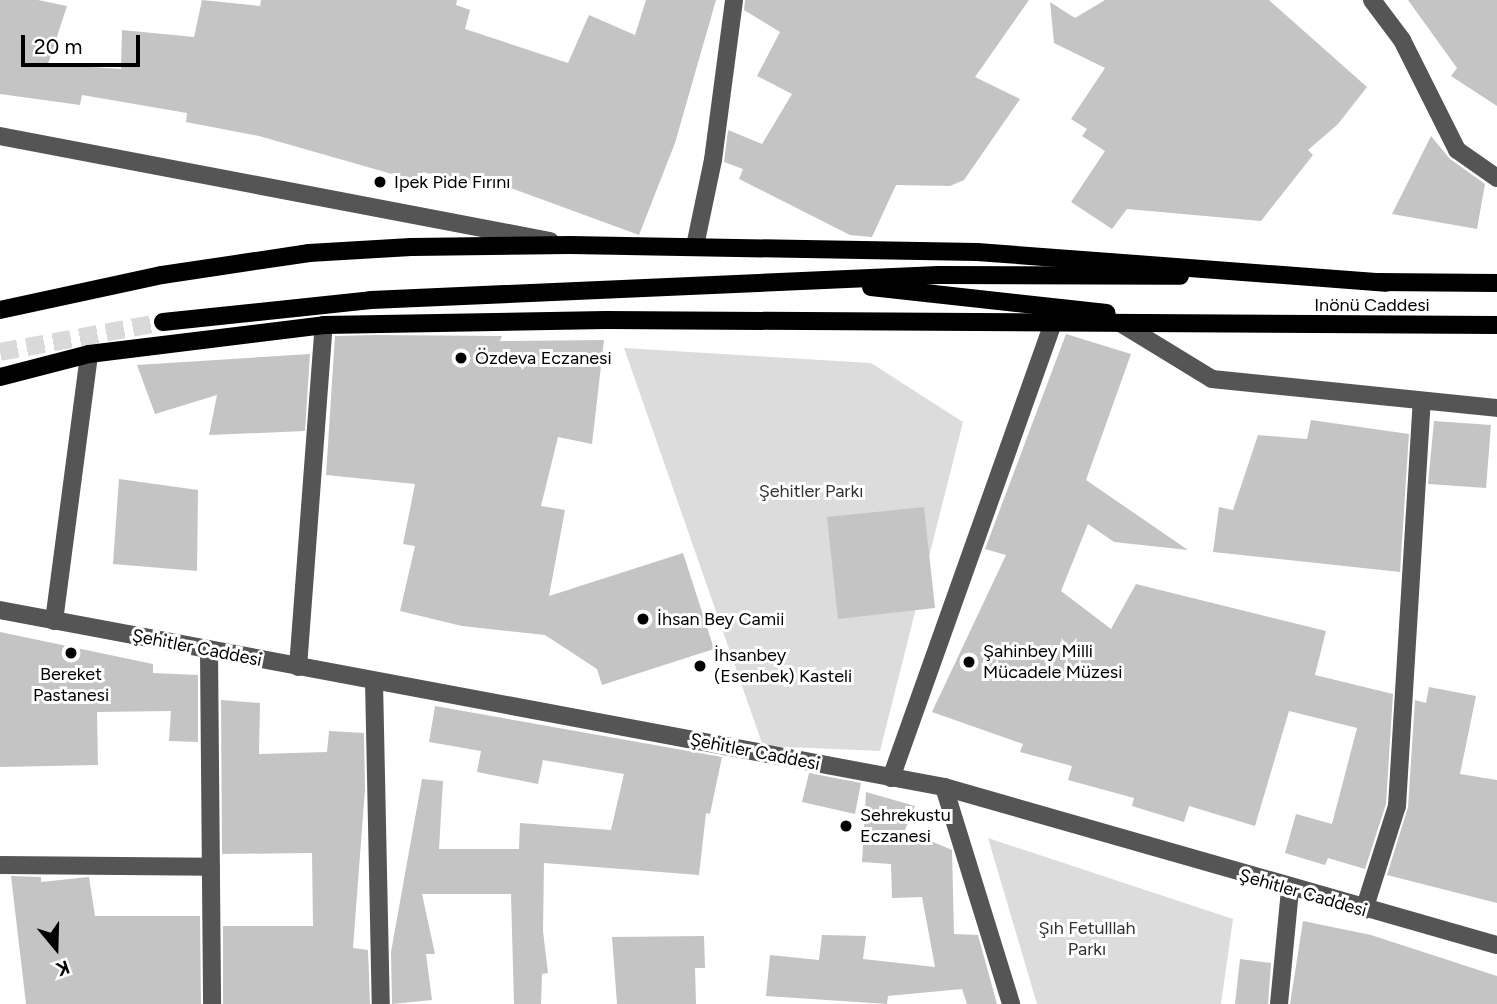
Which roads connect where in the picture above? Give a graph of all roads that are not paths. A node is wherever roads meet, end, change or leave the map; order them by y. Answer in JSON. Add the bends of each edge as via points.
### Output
{"nodes":[{"id":1,"x":734,"y":0,"type":"edge"},
{"id":2,"x":1372,"y":0,"type":"edge"},
{"id":3,"x":0,"y":136,"type":"edge"},
{"id":4,"x":1497,"y":178,"type":"edge"},
{"id":5,"x":570,"y":245,"type":"junction"},
{"id":6,"x":695,"y":246,"type":"junction"},
{"id":7,"x":827,"y":282,"type":"junction"},
{"id":8,"x":1387,"y":283,"type":"junction"},
{"id":9,"x":1497,"y":283,"type":"edge"},
{"id":10,"x":0,"y":310,"type":"edge"},
{"id":11,"x":163,"y":322,"type":"tunnel mouth"},
{"id":12,"x":1054,"y":322,"type":"junction"},
{"id":13,"x":1122,"y":324,"type":"junction"},
{"id":14,"x":324,"y":325,"type":"junction"},
{"id":15,"x":1247,"y":325,"type":"junction"},
{"id":16,"x":1497,"y":325,"type":"edge"},
{"id":17,"x":89,"y":354,"type":"junction"},
{"id":18,"x":0,"y":377,"type":"edge"},
{"id":19,"x":1422,"y":402,"type":"junction"},
{"id":20,"x":1497,"y":408,"type":"edge"},
{"id":21,"x":0,"y":610,"type":"edge"},
{"id":22,"x":54,"y":621,"type":"junction"},
{"id":23,"x":209,"y":650,"type":"junction"},
{"id":24,"x":298,"y":667,"type":"junction"},
{"id":25,"x":374,"y":681,"type":"junction"},
{"id":26,"x":891,"y":778,"type":"junction"},
{"id":27,"x":944,"y":787,"type":"junction"},
{"id":28,"x":0,"y":865,"type":"edge"},
{"id":29,"x":211,"y":867,"type":"junction"},
{"id":30,"x":1290,"y":890,"type":"junction"},
{"id":31,"x":1364,"y":910,"type":"junction"},
{"id":32,"x":1497,"y":946,"type":"edge"},
{"id":33,"x":212,"y":1004,"type":"edge"},
{"id":34,"x":381,"y":1004,"type":"edge"},
{"id":35,"x":1011,"y":1004,"type":"edge"},
{"id":36,"x":1279,"y":1004,"type":"edge"}],
"edges":[{"from":1,"to":6,"type":"street","via":[[713,160]]},
{"from":2,"to":4,"type":"street","via":[[1402,40],[1457,150]]},
{"from":3,"to":5,"type":"street"},
{"from":5,"to":6,"type":"main road"},
{"from":5,"to":10,"type":"main road","via":[[309,253],[162,275]]},
{"from":6,"to":8,"type":"main road","via":[[977,252]]},
{"from":7,"to":8,"type":"main road","via":[[938,275],[1210,276]]},
{"from":7,"to":11,"type":"main road","via":[[371,300]]},
{"from":7,"to":15,"type":"main road"},
{"from":8,"to":9,"type":"main road","name":"Inönü Caddesi"},
{"from":12,"to":13,"type":"main road"},
{"from":12,"to":14,"type":"main road","via":[[606,320]]},
{"from":12,"to":26,"type":"street"},
{"from":13,"to":15,"type":"main road"},
{"from":13,"to":19,"type":"street","via":[[1212,379]]},
{"from":14,"to":17,"type":"main road"},
{"from":14,"to":24,"type":"street"},
{"from":15,"to":16,"type":"main road","name":"Inönü Caddesi"},
{"from":17,"to":18,"type":"main road"},
{"from":17,"to":22,"type":"street"},
{"from":19,"to":20,"type":"street"},
{"from":19,"to":31,"type":"street","via":[[1397,806]]},
{"from":21,"to":22,"type":"street","name":"Şehitler Caddesi"},
{"from":22,"to":23,"type":"street","name":"Şehitler Caddesi"},
{"from":23,"to":24,"type":"street","name":"Şehitler Caddesi"},
{"from":23,"to":29,"type":"street"},
{"from":24,"to":25,"type":"street","name":"Şehitler Caddesi"},
{"from":25,"to":26,"type":"street","name":"Şehitler Caddesi"},
{"from":25,"to":34,"type":"street"},
{"from":26,"to":27,"type":"street","name":"Şehitler Caddesi"},
{"from":27,"to":30,"type":"street","name":"Şehitler Caddesi"},
{"from":27,"to":35,"type":"street"},
{"from":28,"to":29,"type":"street"},
{"from":29,"to":33,"type":"street"},
{"from":30,"to":31,"type":"street","name":"Şehitler Caddesi"},
{"from":30,"to":36,"type":"street"},
{"from":31,"to":32,"type":"street","name":"Şehitler Caddesi"}]}
